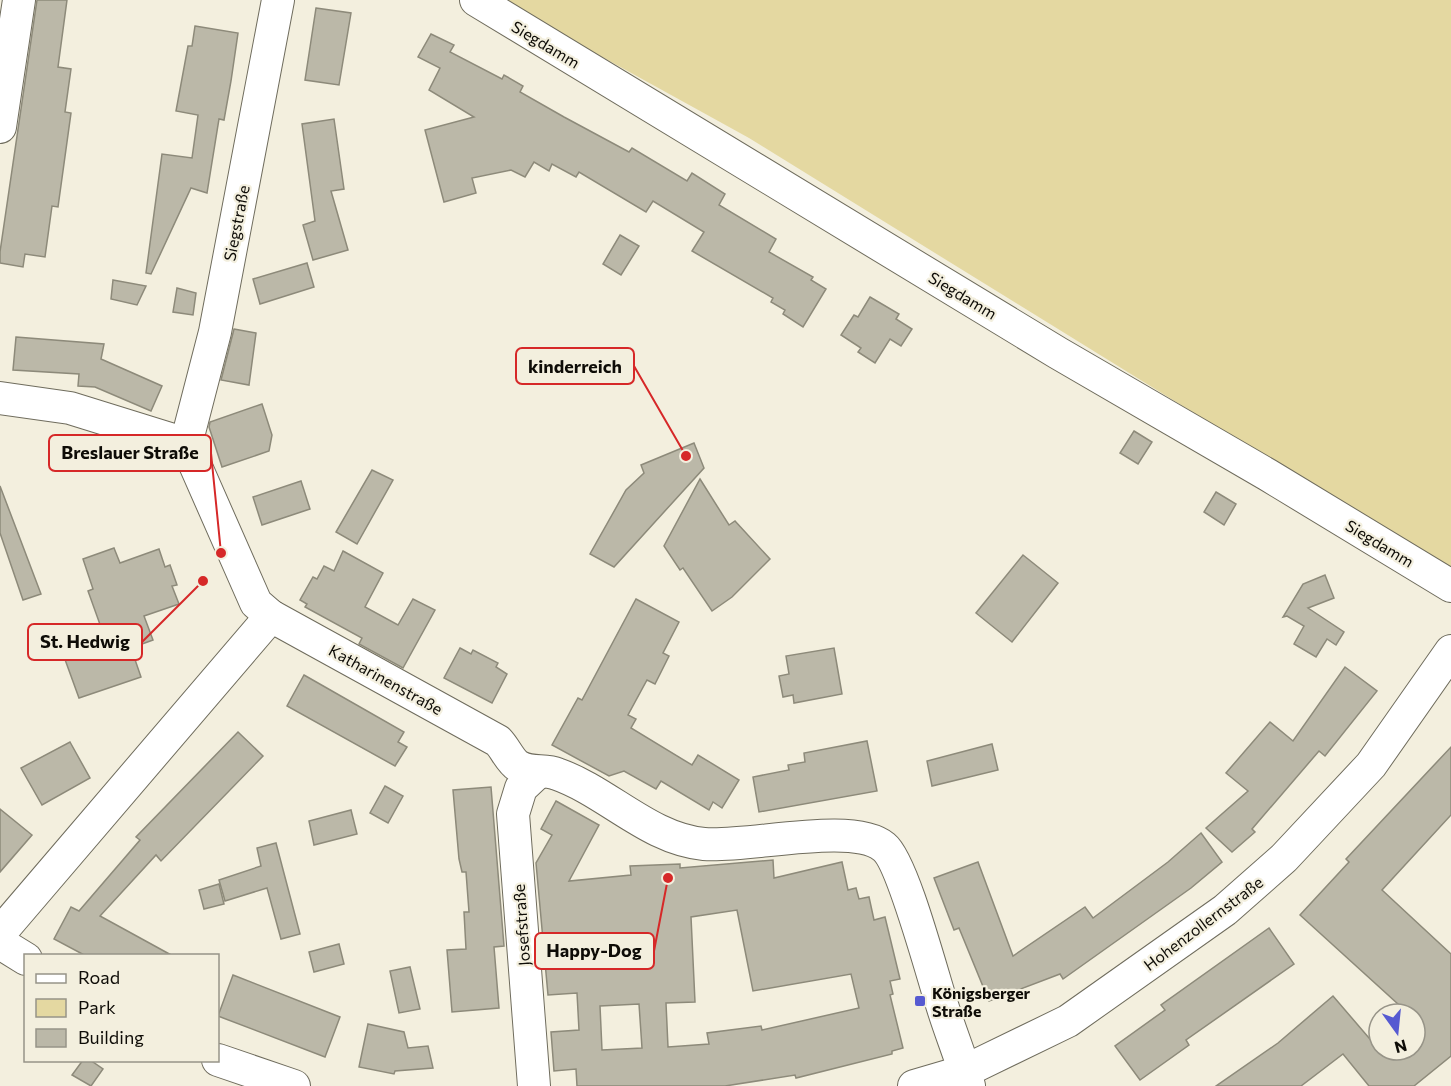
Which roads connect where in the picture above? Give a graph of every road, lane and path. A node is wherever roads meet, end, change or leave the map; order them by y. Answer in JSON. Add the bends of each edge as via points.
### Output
{"nodes":[{"id":1,"x":19,"y":0,"type":"edge"},
{"id":2,"x":278,"y":0,"type":"edge"},
{"id":3,"x":476,"y":0,"type":"edge"},
{"id":4,"x":0,"y":127,"type":"edge"},
{"id":5,"x":0,"y":398,"type":"edge"},
{"id":6,"x":186,"y":444,"type":"junction"},
{"id":7,"x":1451,"y":586,"type":"edge"},
{"id":8,"x":271,"y":616,"type":"junction"},
{"id":9,"x":1451,"y":651,"type":"edge"},
{"id":10,"x":538,"y":772,"type":"junction"},
{"id":11,"x":0,"y":933,"type":"edge"},
{"id":12,"x":0,"y":943,"type":"edge"},
{"id":13,"x":24,"y":958,"type":"edge"},
{"id":14,"x":219,"y":1060,"type":"edge"},
{"id":15,"x":967,"y":1079,"type":"edge"},
{"id":16,"x":294,"y":1086,"type":"edge"},
{"id":17,"x":534,"y":1086,"type":"edge"},
{"id":18,"x":914,"y":1086,"type":"edge"}],
"edges":[{"from":1,"to":4,"type":"street"},
{"from":2,"to":6,"type":"street","name":"Siegstraße","via":[[217,320]]},
{"from":3,"to":7,"type":"street","name":"Siegdamm"},
{"from":5,"to":6,"type":"street","via":[[70,408]]},
{"from":6,"to":8,"type":"street","name":"Katharinenstraße","via":[[256,603]]},
{"from":8,"to":10,"type":"street","name":"Katharinenstraße","via":[[498,741],[515,764]]},
{"from":8,"to":11,"type":"street"},
{"from":9,"to":15,"type":"street","name":"Hohenzollernstraße","via":[[1371,765],[1255,885],[1068,1021]]},
{"from":10,"to":15,"type":"street","name":"Katharinenstraße","via":[[556,773],[667,834],[692,843],[855,836],[884,846],[894,859]]},
{"from":10,"to":17,"type":"street","name":"Josefstraße","via":[[521,788],[513,814]]},
{"from":12,"to":13,"type":"street"},
{"from":14,"to":16,"type":"street"},
{"from":15,"to":18,"type":"street","name":"Hohenzollernstraße"}]}
